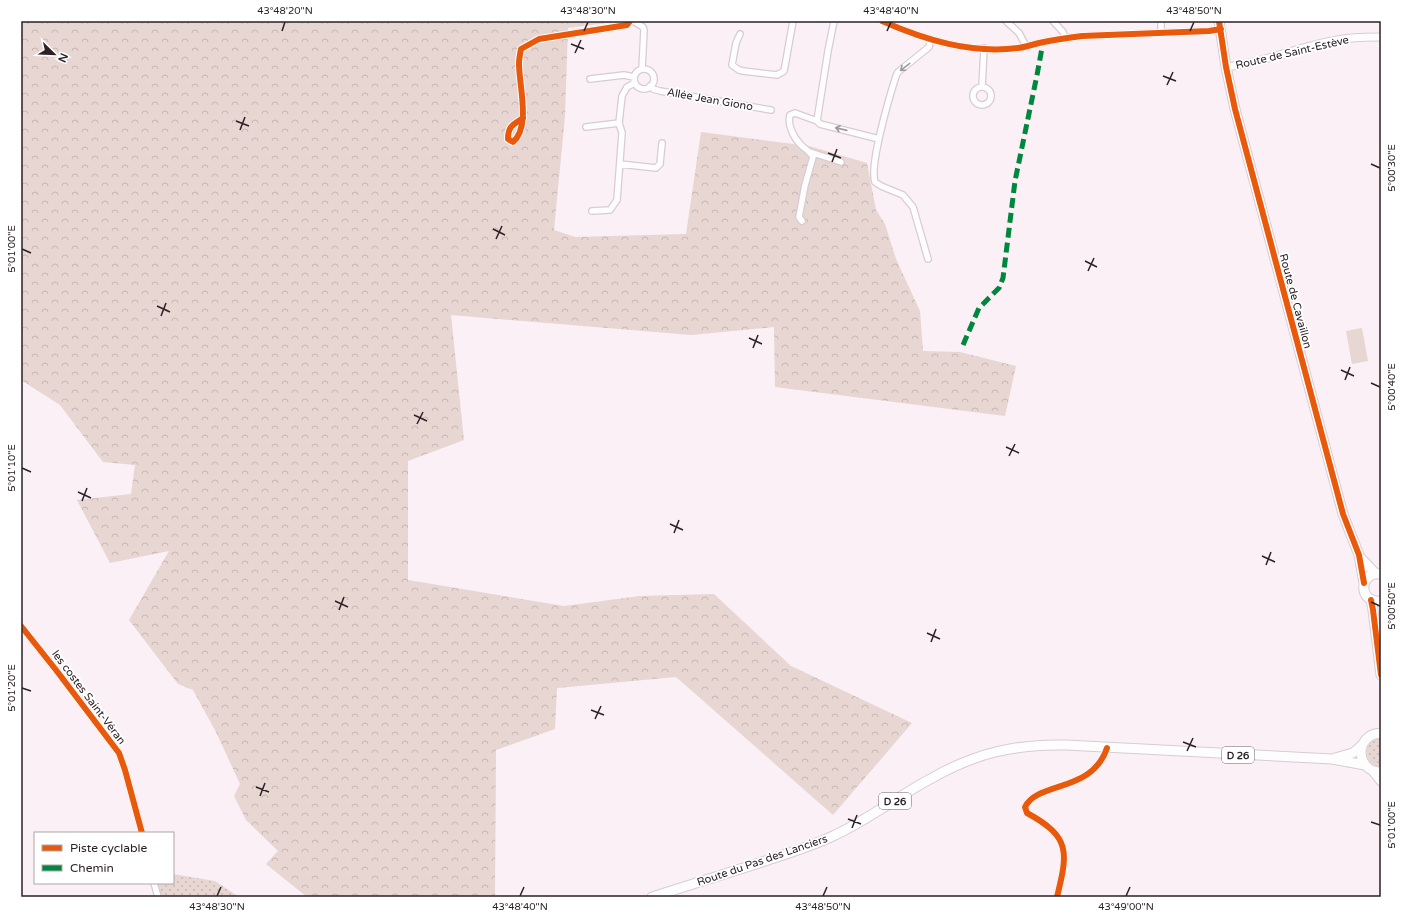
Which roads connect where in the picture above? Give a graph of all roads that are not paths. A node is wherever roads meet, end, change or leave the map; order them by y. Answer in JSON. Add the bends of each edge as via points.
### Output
{"nodes":[{"id":1,"x":632,"y":21,"type":"edge"},
{"id":2,"x":793,"y":21,"type":"edge"},
{"id":3,"x":834,"y":21,"type":"edge"},
{"id":4,"x":882,"y":21,"type":"edge"},
{"id":5,"x":1006,"y":21,"type":"edge"},
{"id":6,"x":1053,"y":21,"type":"edge"},
{"id":7,"x":1161,"y":21,"type":"edge"},
{"id":8,"x":1220,"y":25,"type":"edge"},
{"id":9,"x":1162,"y":33,"type":"junction"},
{"id":10,"x":740,"y":34,"type":"dead end"},
{"id":11,"x":1381,"y":37,"type":"edge"},
{"id":12,"x":1065,"y":38,"type":"junction"},
{"id":13,"x":931,"y":40,"type":"junction"},
{"id":14,"x":1026,"y":46,"type":"junction"},
{"id":15,"x":984,"y":48,"type":"junction"},
{"id":16,"x":1226,"y":67,"type":"junction"},
{"id":17,"x":642,"y":69,"type":"junction"},
{"id":18,"x":590,"y":79,"type":"dead end"},
{"id":19,"x":635,"y":80,"type":"junction"},
{"id":20,"x":650,"y":86,"type":"junction"},
{"id":21,"x":982,"y":87,"type":"dead end"},
{"id":22,"x":771,"y":110,"type":"dead end"},
{"id":23,"x":523,"y":118,"type":"dead end"},
{"id":24,"x":817,"y":121,"type":"junction"},
{"id":25,"x":619,"y":123,"type":"junction"},
{"id":26,"x":586,"y":127,"type":"dead end"},
{"id":27,"x":879,"y":139,"type":"junction"},
{"id":28,"x":662,"y":143,"type":"dead end"},
{"id":29,"x":809,"y":152,"type":"junction"},
{"id":30,"x":841,"y":162,"type":"dead end"},
{"id":31,"x":620,"y":164,"type":"junction"},
{"id":32,"x":592,"y":211,"type":"dead end"},
{"id":33,"x":802,"y":221,"type":"dead end"},
{"id":34,"x":928,"y":260,"type":"dead end"},
{"id":35,"x":1359,"y":555,"type":"junction"},
{"id":36,"x":1378,"y":574,"type":"edge"},
{"id":37,"x":1364,"y":583,"type":"junction"},
{"id":38,"x":1371,"y":600,"type":"junction"},
{"id":39,"x":1381,"y":601,"type":"edge"},
{"id":40,"x":1381,"y":607,"type":"edge"},
{"id":41,"x":21,"y":626,"type":"edge"},
{"id":42,"x":1376,"y":631,"type":"junction"},
{"id":43,"x":1381,"y":675,"type":"edge"},
{"id":44,"x":1380,"y":730,"type":"edge"},
{"id":45,"x":1362,"y":745,"type":"junction"},
{"id":46,"x":1107,"y":748,"type":"junction"},
{"id":47,"x":1332,"y":759,"type":"junction"},
{"id":48,"x":1365,"y":765,"type":"junction"},
{"id":49,"x":1377,"y":771,"type":"edge"},
{"id":50,"x":1381,"y":781,"type":"edge"},
{"id":51,"x":142,"y":832,"type":"edge"},
{"id":52,"x":154,"y":884,"type":"edge"},
{"id":53,"x":158,"y":897,"type":"edge"},
{"id":54,"x":652,"y":897,"type":"edge"},
{"id":55,"x":1057,"y":897,"type":"edge"}],
"edges":[{"from":1,"to":17,"type":"street","via":[[644,30]]},
{"from":1,"to":23,"type":"street","via":[[627,25],[539,39],[521,49],[519,63]]},
{"from":2,"to":10,"type":"street","via":[[784,71],[777,75],[743,71],[732,64]]},
{"from":3,"to":24,"type":"street"},
{"from":4,"to":13,"type":"street"},
{"from":5,"to":14,"type":"street","via":[[1019,33]]},
{"from":6,"to":12,"type":"street"},
{"from":7,"to":9,"type":"street"},
{"from":8,"to":9,"type":"street"},
{"from":8,"to":16,"type":"main road","name":"Route de Cavaillon"},
{"from":9,"to":12,"type":"street"},
{"from":11,"to":16,"type":"street","name":"Route de Saint-Estève","via":[[1356,37],[1332,41]]},
{"from":12,"to":14,"type":"street"},
{"from":13,"to":15,"type":"street"},
{"from":13,"to":27,"type":"street","one_way":true,"via":[[929,48],[898,72]]},
{"from":14,"to":15,"type":"street"},
{"from":15,"to":21,"type":"street"},
{"from":16,"to":35,"type":"main road","name":"Route de Cavaillon","via":[[1343,514]]},
{"from":17,"to":19,"type":"street","via":[[637,72]]},
{"from":17,"to":20,"type":"street","via":[[649,70],[653,75],[654,80]]},
{"from":18,"to":19,"type":"street","via":[[624,75]]},
{"from":19,"to":20,"type":"street","via":[[638,86]]},
{"from":19,"to":25,"type":"street","via":[[624,90]]},
{"from":20,"to":22,"type":"street","name":"Allée Jean Giono","via":[[660,91]]},
{"from":27,"to":24,"type":"street","one_way":true,"via":[[820,124]]},
{"from":24,"to":29,"type":"street","via":[[795,113],[789,118],[794,136]]},
{"from":25,"to":26,"type":"street"},
{"from":25,"to":31,"type":"street","via":[[622,133]]},
{"from":27,"to":34,"type":"street","via":[[873,170],[875,182],[903,195],[913,206]]},
{"from":28,"to":31,"type":"street","via":[[660,164],[656,168]]},
{"from":29,"to":30,"type":"street"},
{"from":29,"to":33,"type":"street","via":[[813,157],[799,217]]},
{"from":31,"to":32,"type":"street","via":[[615,204],[610,210]]},
{"from":35,"to":36,"type":"main road","name":"Route de Cavaillon"},
{"from":35,"to":37,"type":"main road","name":"Route de Cavaillon"},
{"from":36,"to":37,"type":"main road","via":[[1369,577]]},
{"from":37,"to":38,"type":"main road","name":"Route de Cavaillon","via":[[1364,593]]},
{"from":38,"to":39,"type":"main road"},
{"from":38,"to":42,"type":"main road"},
{"from":40,"to":42,"type":"main road"},
{"from":41,"to":51,"type":"street","name":"les costes Saint-Véran","via":[[119,753]]},
{"from":42,"to":43,"type":"main road"},
{"from":44,"to":45,"type":"main road","name":"Route du Pas des Lanciers","via":[[1367,738]]},
{"from":45,"to":47,"type":"main road","name":"Route du Pas des Lanciers","number":"D 26","via":[[1352,753]]},
{"from":45,"to":48,"type":"main road","via":[[1361,753]]},
{"from":46,"to":47,"type":"main road","name":"Route du Pas des Lanciers","number":"D 26"},
{"from":46,"to":54,"type":"main road","name":"Route du Pas des Lanciers","number":"D 26","via":[[1035,745],[972,758],[931,778],[833,836],[804,848]]},
{"from":46,"to":55,"type":"street","via":[[1104,758],[1093,770],[1078,780],[1042,793],[1028,801],[1025,807],[1027,813],[1053,830],[1062,842],[1064,868]]},
{"from":47,"to":48,"type":"main road","name":"Route du Pas des Lanciers","number":"D 26"},
{"from":48,"to":49,"type":"main road"},
{"from":49,"to":50,"type":"main road"},
{"from":52,"to":53,"type":"street"}]}
